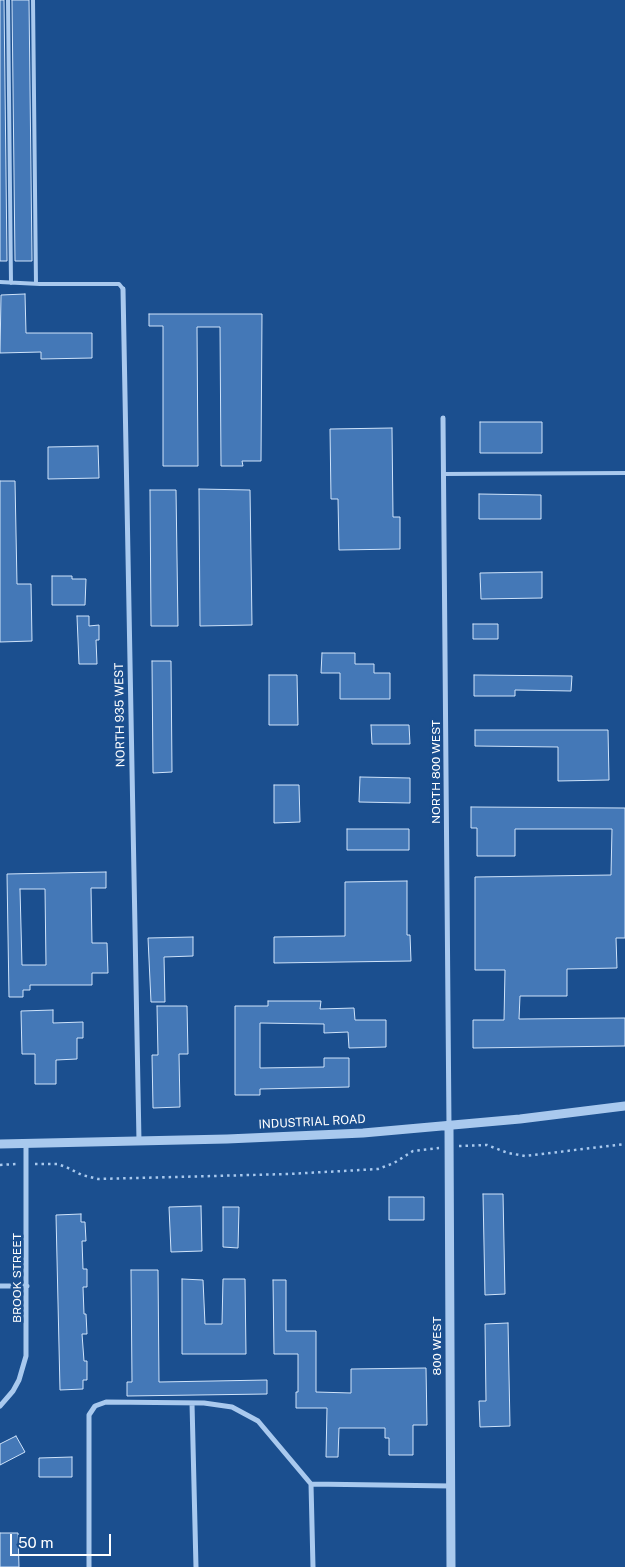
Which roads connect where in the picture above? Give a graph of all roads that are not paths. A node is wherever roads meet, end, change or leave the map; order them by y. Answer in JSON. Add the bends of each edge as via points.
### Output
{"nodes":[{"id":1,"x":8,"y":0,"type":"edge"},
{"id":2,"x":33,"y":0,"type":"edge"},
{"id":3,"x":0,"y":282,"type":"edge"},
{"id":4,"x":11,"y":283,"type":"junction"},
{"id":5,"x":36,"y":284,"type":"junction"},
{"id":6,"x":123,"y":289,"type":"joint"},
{"id":7,"x":443,"y":418,"type":"dead end"},
{"id":8,"x":625,"y":473,"type":"edge"},
{"id":9,"x":443,"y":474,"type":"junction"},
{"id":10,"x":625,"y":1106,"type":"edge"},
{"id":11,"x":448,"y":1126,"type":"junction"},
{"id":12,"x":139,"y":1141,"type":"junction"},
{"id":13,"x":26,"y":1143,"type":"junction"},
{"id":14,"x":0,"y":1144,"type":"edge"},
{"id":15,"x":0,"y":1286,"type":"edge"},
{"id":16,"x":26,"y":1286,"type":"junction"},
{"id":17,"x":192,"y":1403,"type":"junction"},
{"id":18,"x":0,"y":1406,"type":"edge"},
{"id":19,"x":311,"y":1484,"type":"junction"},
{"id":20,"x":451,"y":1486,"type":"junction"},
{"id":21,"x":89,"y":1567,"type":"edge"},
{"id":22,"x":196,"y":1567,"type":"edge"},
{"id":23,"x":312,"y":1567,"type":"edge"},
{"id":24,"x":451,"y":1567,"type":"edge"}],
"edges":[{"from":1,"to":4,"type":"lane"},
{"from":2,"to":5,"type":"lane"},
{"from":3,"to":4,"type":"lane"},
{"from":4,"to":5,"type":"lane"},
{"from":5,"to":6,"type":"lane","via":[[119,284]]},
{"from":6,"to":12,"type":"street","name":"NORTH 935 WEST"},
{"from":7,"to":9,"type":"street","name":"NORTH 800 WEST"},
{"from":8,"to":9,"type":"lane"},
{"from":9,"to":11,"type":"street","name":"NORTH 800 WEST"},
{"from":10,"to":11,"type":"street","name":"INDUSTRIAL ROAD"},
{"from":11,"to":12,"type":"street","name":"INDUSTRIAL ROAD","via":[[295,1136]]},
{"from":11,"to":20,"type":"street","name":"800 WEST"},
{"from":12,"to":13,"type":"street","name":"INDUSTRIAL ROAD"},
{"from":13,"to":14,"type":"street","name":"INDUSTRIAL ROAD"},
{"from":13,"to":16,"type":"street","name":"BROOK STREET"},
{"from":15,"to":16,"type":"street"},
{"from":16,"to":18,"type":"street","name":"BROOK STREET","via":[[24,1369],[13,1391]]},
{"from":17,"to":19,"type":"street","via":[[232,1407],[258,1421]]},
{"from":17,"to":21,"type":"street","via":[[106,1402],[95,1406],[89,1415]]},
{"from":17,"to":22,"type":"street"},
{"from":19,"to":20,"type":"street"},
{"from":19,"to":23,"type":"street"},
{"from":20,"to":24,"type":"street","name":"800 WEST"}]}
